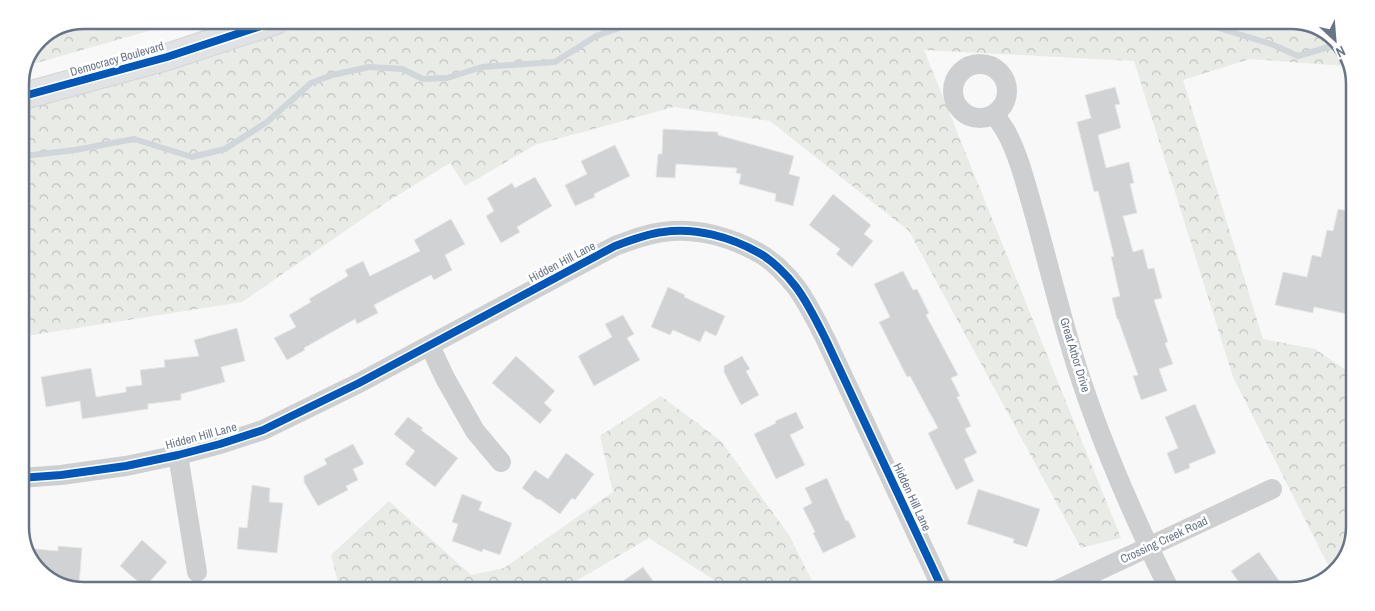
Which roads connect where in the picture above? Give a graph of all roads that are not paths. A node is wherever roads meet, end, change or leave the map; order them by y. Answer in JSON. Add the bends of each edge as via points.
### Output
{"nodes":[{"id":1,"x":252,"y":29,"type":"edge"},
{"id":2,"x":29,"y":95,"type":"edge"},
{"id":3,"x":995,"y":114,"type":"dead end"},
{"id":4,"x":430,"y":346,"type":"junction"},
{"id":5,"x":178,"y":455,"type":"junction"},
{"id":6,"x":501,"y":462,"type":"dead end"},
{"id":7,"x":29,"y":477,"type":"edge"},
{"id":8,"x":1272,"y":490,"type":"dead end"},
{"id":9,"x":1149,"y":547,"type":"junction"},
{"id":10,"x":197,"y":572,"type":"dead end"},
{"id":11,"x":939,"y":582,"type":"edge"},
{"id":12,"x":1074,"y":582,"type":"edge"},
{"id":13,"x":1166,"y":582,"type":"edge"}],
"edges":[{"from":1,"to":2,"type":"main road","name":"Democracy Boulevard","via":[[167,57]]},
{"from":3,"to":9,"type":"street","name":"Great Arbor Drive","via":[[1006,130],[1024,178],[1071,349],[1092,412]]},
{"from":4,"to":5,"type":"street","name":"Hidden Hill Lane","via":[[263,430]]},
{"from":4,"to":6,"type":"street","via":[[475,431]]},
{"from":4,"to":11,"type":"street","name":"Hidden Hill Lane","via":[[616,246],[639,237],[688,230],[712,234],[761,253],[782,271],[808,305]]},
{"from":5,"to":7,"type":"street","name":"Hidden Hill Lane","via":[[117,467]]},
{"from":5,"to":10,"type":"street"},
{"from":8,"to":9,"type":"street","name":"Crossing Creek Road"},
{"from":9,"to":12,"type":"street","name":"Crossing Creek Road"},
{"from":9,"to":13,"type":"street","name":"Great Arbor Drive"}]}
